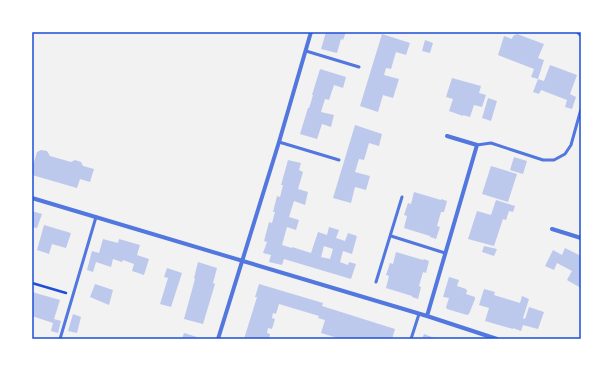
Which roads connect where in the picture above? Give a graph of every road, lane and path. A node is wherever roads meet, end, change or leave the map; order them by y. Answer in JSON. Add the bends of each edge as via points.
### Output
{"nodes":[{"id":1,"x":311,"y":32,"type":"edge"},
{"id":2,"x":578,"y":32,"type":"edge"},
{"id":3,"x":581,"y":35,"type":"edge"},
{"id":4,"x":306,"y":51,"type":"junction"},
{"id":5,"x":359,"y":67,"type":"dead end"},
{"id":6,"x":581,"y":109,"type":"edge"},
{"id":7,"x":447,"y":136,"type":"dead end"},
{"id":8,"x":279,"y":142,"type":"junction"},
{"id":9,"x":477,"y":145,"type":"junction"},
{"id":10,"x":339,"y":160,"type":"dead end"},
{"id":11,"x":402,"y":197,"type":"dead end"},
{"id":12,"x":32,"y":198,"type":"edge"},
{"id":13,"x":96,"y":217,"type":"junction"},
{"id":14,"x":552,"y":229,"type":"dead end"},
{"id":15,"x":391,"y":236,"type":"junction"},
{"id":16,"x":581,"y":238,"type":"edge"},
{"id":17,"x":446,"y":253,"type":"junction"},
{"id":18,"x":242,"y":261,"type":"junction"},
{"id":19,"x":376,"y":282,"type":"dead end"},
{"id":20,"x":32,"y":283,"type":"edge"},
{"id":21,"x":73,"y":295,"type":"junction"},
{"id":22,"x":419,"y":314,"type":"junction"},
{"id":23,"x":427,"y":316,"type":"junction"},
{"id":24,"x":60,"y":339,"type":"edge"},
{"id":25,"x":218,"y":339,"type":"edge"},
{"id":26,"x":411,"y":339,"type":"edge"},
{"id":27,"x":497,"y":339,"type":"edge"}],
"edges":[{"from":1,"to":4,"type":"street"},
{"from":2,"to":3,"type":"street"},
{"from":4,"to":5,"type":"lane"},
{"from":4,"to":8,"type":"street"},
{"from":6,"to":9,"type":"lane","via":[[572,145],[565,154],[554,160],[544,160],[491,143]]},
{"from":7,"to":9,"type":"street"},
{"from":8,"to":10,"type":"lane"},
{"from":8,"to":18,"type":"street"},
{"from":9,"to":17,"type":"street"},
{"from":11,"to":15,"type":"lane"},
{"from":12,"to":13,"type":"street"},
{"from":13,"to":18,"type":"street"},
{"from":13,"to":21,"type":"lane"},
{"from":14,"to":16,"type":"street"},
{"from":15,"to":17,"type":"lane"},
{"from":15,"to":19,"type":"lane"},
{"from":17,"to":23,"type":"street"},
{"from":18,"to":22,"type":"street"},
{"from":18,"to":25,"type":"street"},
{"from":20,"to":21,"type":"path"},
{"from":21,"to":24,"type":"lane"},
{"from":22,"to":23,"type":"street"},
{"from":22,"to":26,"type":"lane"},
{"from":23,"to":27,"type":"street"}]}
